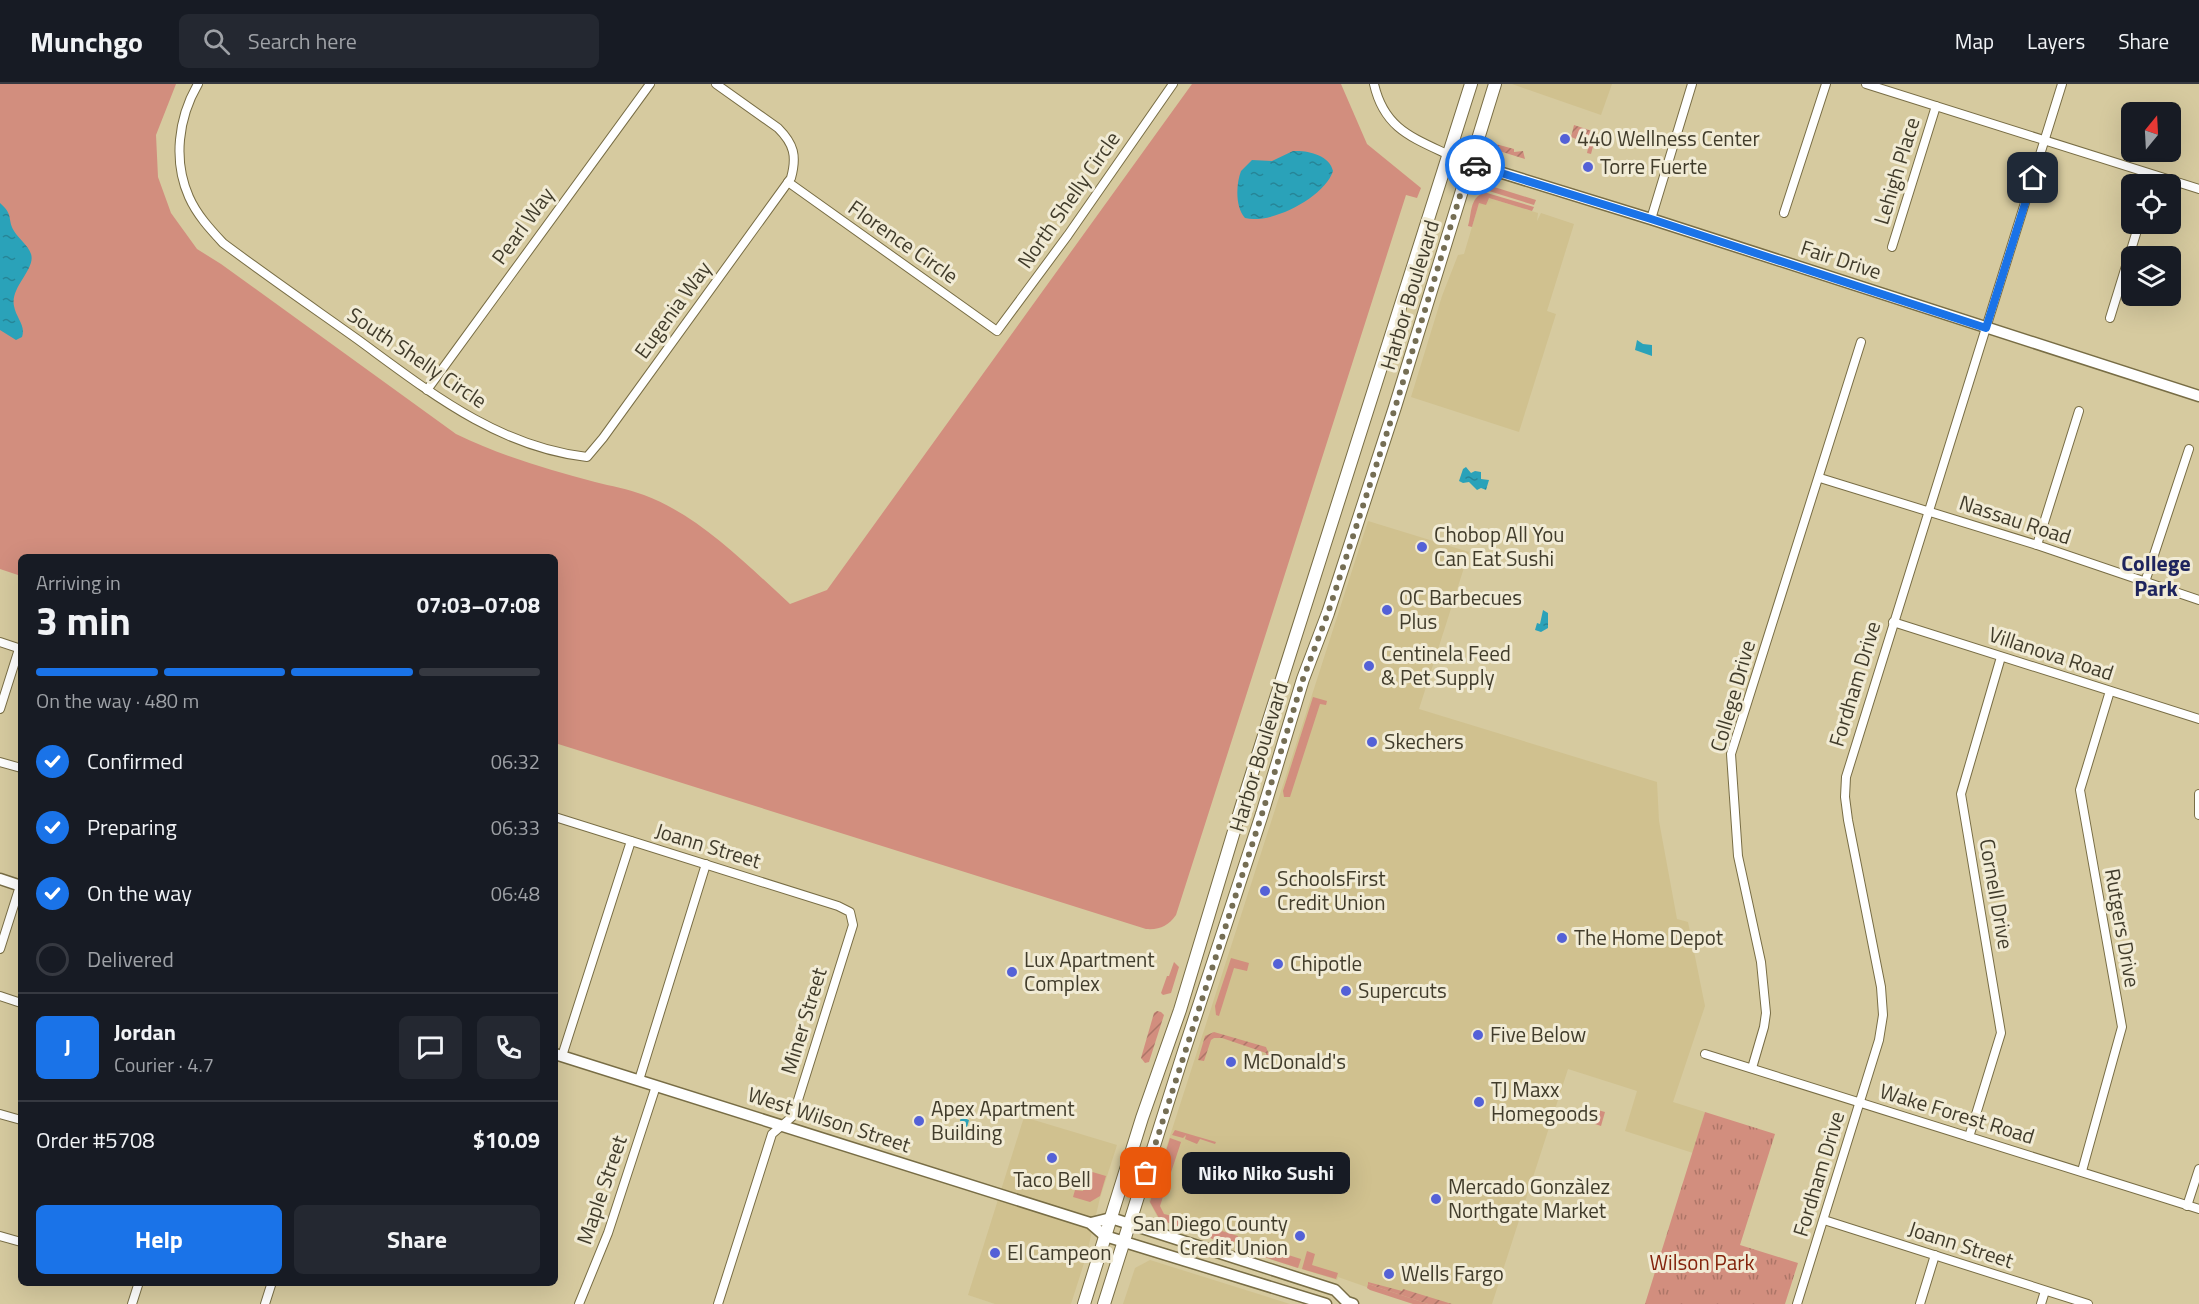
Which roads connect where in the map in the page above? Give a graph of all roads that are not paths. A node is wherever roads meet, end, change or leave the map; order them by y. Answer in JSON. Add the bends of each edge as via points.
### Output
{"nodes":[{"id":1,"x":198,"y":84,"type":"edge"},
{"id":2,"x":650,"y":84,"type":"edge"},
{"id":3,"x":716,"y":84,"type":"edge"},
{"id":4,"x":1374,"y":84,"type":"edge"},
{"id":5,"x":1471,"y":84,"type":"edge"},
{"id":6,"x":1495,"y":84,"type":"edge"},
{"id":7,"x":1692,"y":84,"type":"edge"},
{"id":8,"x":1826,"y":84,"type":"edge"},
{"id":9,"x":1866,"y":84,"type":"edge"},
{"id":10,"x":2062,"y":84,"type":"edge"},
{"id":11,"x":1161,"y":85,"type":"edge"},
{"id":12,"x":1172,"y":87,"type":"edge"},
{"id":13,"x":1936,"y":106,"type":"junction"},
{"id":14,"x":2045,"y":140,"type":"junction"},
{"id":15,"x":1449,"y":155,"type":"junction"},
{"id":16,"x":1470,"y":163,"type":"junction"},
{"id":17,"x":2152,"y":174,"type":"edge"},
{"id":18,"x":788,"y":182,"type":"junction"},
{"id":19,"x":2181,"y":183,"type":"edge"},
{"id":20,"x":2199,"y":189,"type":"edge"},
{"id":21,"x":1784,"y":213,"type":"dead end"},
{"id":22,"x":1651,"y":219,"type":"junction"},
{"id":23,"x":2136,"y":234,"type":"edge"},
{"id":24,"x":1892,"y":247,"type":"dead end"},
{"id":25,"x":2110,"y":318,"type":"dead end"},
{"id":26,"x":1986,"y":328,"type":"junction"},
{"id":27,"x":997,"y":331,"type":"joint"},
{"id":28,"x":1861,"y":342,"type":"dead end"},
{"id":29,"x":427,"y":390,"type":"junction"},
{"id":30,"x":2199,"y":396,"type":"edge"},
{"id":31,"x":2079,"y":411,"type":"dead end"},
{"id":32,"x":2188,"y":449,"type":"dead end"},
{"id":33,"x":587,"y":457,"type":"joint"},
{"id":34,"x":1820,"y":478,"type":"junction"},
{"id":35,"x":1929,"y":512,"type":"junction"},
{"id":36,"x":2037,"y":545,"type":"junction"},
{"id":37,"x":2145,"y":582,"type":"junction"},
{"id":38,"x":2199,"y":600,"type":"edge"},
{"id":39,"x":1893,"y":622,"type":"junction"},
{"id":40,"x":0,"y":642,"type":"edge"},
{"id":41,"x":18,"y":648,"type":"edge"},
{"id":42,"x":18,"y":655,"type":"edge"},
{"id":43,"x":2001,"y":657,"type":"junction"},
{"id":44,"x":2110,"y":691,"type":"junction"},
{"id":45,"x":0,"y":709,"type":"edge"},
{"id":46,"x":2199,"y":719,"type":"edge"},
{"id":47,"x":0,"y":762,"type":"edge"},
{"id":48,"x":18,"y":767,"type":"edge"},
{"id":49,"x":2199,"y":794,"type":"edge"},
{"id":50,"x":2199,"y":815,"type":"edge"},
{"id":51,"x":558,"y":818,"type":"edge"},
{"id":52,"x":631,"y":841,"type":"junction"},
{"id":53,"x":706,"y":864,"type":"junction"},
{"id":54,"x":0,"y":879,"type":"edge"},
{"id":55,"x":18,"y":885,"type":"edge"},
{"id":56,"x":18,"y":892,"type":"edge"},
{"id":57,"x":850,"y":912,"type":"joint"},
{"id":58,"x":0,"y":949,"type":"edge"},
{"id":59,"x":0,"y":996,"type":"edge"},
{"id":60,"x":18,"y":1002,"type":"edge"},
{"id":61,"x":1705,"y":1054,"type":"dead end"},
{"id":62,"x":559,"y":1055,"type":"edge"},
{"id":63,"x":1752,"y":1068,"type":"junction"},
{"id":64,"x":639,"y":1080,"type":"junction"},
{"id":65,"x":656,"y":1086,"type":"junction"},
{"id":66,"x":1859,"y":1103,"type":"junction"},
{"id":67,"x":0,"y":1114,"type":"edge"},
{"id":68,"x":18,"y":1119,"type":"edge"},
{"id":69,"x":782,"y":1126,"type":"junction"},
{"id":70,"x":1969,"y":1137,"type":"junction"},
{"id":71,"x":2199,"y":1169,"type":"edge"},
{"id":72,"x":2082,"y":1171,"type":"junction"},
{"id":73,"x":2187,"y":1206,"type":"junction"},
{"id":74,"x":2199,"y":1209,"type":"edge"},
{"id":75,"x":1111,"y":1218,"type":"junction"},
{"id":76,"x":1824,"y":1220,"type":"junction"},
{"id":77,"x":1091,"y":1223,"type":"junction"},
{"id":78,"x":1130,"y":1224,"type":"junction"},
{"id":79,"x":0,"y":1236,"type":"edge"},
{"id":80,"x":1105,"y":1236,"type":"junction"},
{"id":81,"x":18,"y":1241,"type":"edge"},
{"id":82,"x":1124,"y":1242,"type":"junction"},
{"id":83,"x":1935,"y":1255,"type":"junction"},
{"id":84,"x":138,"y":1286,"type":"edge"},
{"id":85,"x":271,"y":1286,"type":"edge"},
{"id":86,"x":2045,"y":1291,"type":"junction"},
{"id":87,"x":1346,"y":1303,"type":"edge"},
{"id":88,"x":132,"y":1304,"type":"edge"},
{"id":89,"x":265,"y":1304,"type":"edge"},
{"id":90,"x":579,"y":1304,"type":"edge"},
{"id":91,"x":718,"y":1304,"type":"edge"},
{"id":92,"x":1084,"y":1304,"type":"edge"},
{"id":93,"x":1104,"y":1304,"type":"edge"},
{"id":94,"x":1326,"y":1304,"type":"edge"},
{"id":95,"x":1797,"y":1304,"type":"edge"},
{"id":96,"x":1920,"y":1304,"type":"edge"},
{"id":97,"x":2041,"y":1304,"type":"edge"},
{"id":98,"x":2088,"y":1304,"type":"edge"}],
"edges":[{"from":1,"to":29,"type":"street","name":"South Shelly Circle","via":[[188,104],[179,153],[181,172],[198,213],[223,243]]},
{"from":2,"to":29,"type":"street","name":"Pearl Way"},
{"from":3,"to":18,"type":"street","via":[[786,136],[795,159]]},
{"from":4,"to":15,"type":"street","via":[[1391,123]]},
{"from":5,"to":15,"type":"main road","name":"Harbor Boulevard"},
{"from":6,"to":16,"type":"main road","name":"Harbor Boulevard"},
{"from":7,"to":22,"type":"street"},
{"from":8,"to":21,"type":"street"},
{"from":9,"to":13,"type":"street"},
{"from":10,"to":14,"type":"street","name":"Fordham Drive"},
{"from":11,"to":12,"type":"street","name":"North Shelly Circle"},
{"from":12,"to":27,"type":"street","name":"North Shelly Circle"},
{"from":13,"to":14,"type":"street"},
{"from":13,"to":24,"type":"street","name":"Lehigh Place"},
{"from":14,"to":17,"type":"street"},
{"from":14,"to":26,"type":"street","name":"Fordham Drive"},
{"from":15,"to":16,"type":"main road"},
{"from":15,"to":75,"type":"main road","name":"Harbor Boulevard"},
{"from":16,"to":22,"type":"street","name":"Fair Drive"},
{"from":16,"to":78,"type":"main road","name":"Harbor Boulevard","via":[[1395,408],[1303,679]]},
{"from":18,"to":27,"type":"street","name":"Florence Circle"},
{"from":18,"to":33,"type":"street","name":"Eugenia Way"},
{"from":19,"to":20,"type":"street"},
{"from":22,"to":26,"type":"street","name":"Fair Drive"},
{"from":23,"to":25,"type":"street"},
{"from":26,"to":30,"type":"street","name":"Fair Drive"},
{"from":26,"to":35,"type":"street","name":"Fordham Drive"},
{"from":28,"to":34,"type":"street","name":"College Drive"},
{"from":29,"to":33,"type":"street","name":"South Shelly Circle","via":[[467,416],[515,439]]},
{"from":31,"to":36,"type":"street"},
{"from":32,"to":37,"type":"street"},
{"from":34,"to":35,"type":"street","name":"Nassau Road"},
{"from":34,"to":63,"type":"street","name":"College Drive","via":[[1731,754],[1738,856],[1761,962],[1766,1013]]},
{"from":35,"to":36,"type":"street","name":"Nassau Road"},
{"from":35,"to":39,"type":"street","name":"Fordham Drive"},
{"from":36,"to":37,"type":"street","name":"Nassau Road"},
{"from":37,"to":38,"type":"street","name":"Nassau Road"},
{"from":39,"to":43,"type":"street","name":"Villanova Road"},
{"from":39,"to":66,"type":"street","name":"Fordham Drive","via":[[1844,787],[1883,1006],[1879,1040]]},
{"from":40,"to":41,"type":"street"},
{"from":42,"to":45,"type":"street"},
{"from":43,"to":44,"type":"street","name":"Villanova Road"},
{"from":43,"to":70,"type":"street","name":"Cornell Drive","via":[[1961,794],[2001,1033]]},
{"from":44,"to":46,"type":"street","name":"Villanova Road"},
{"from":44,"to":72,"type":"street","name":"Rutgers Drive","via":[[2080,790],[2122,1027]]},
{"from":47,"to":48,"type":"street"},
{"from":49,"to":50,"type":"street"},
{"from":51,"to":52,"type":"street","name":"Joann Street"},
{"from":52,"to":53,"type":"street","name":"Joann Street"},
{"from":52,"to":62,"type":"street"},
{"from":53,"to":57,"type":"street","name":"Joann Street"},
{"from":53,"to":64,"type":"street"},
{"from":54,"to":55,"type":"street"},
{"from":56,"to":58,"type":"street"},
{"from":57,"to":69,"type":"street","name":"Miner Street","via":[[853,925],[793,1116]]},
{"from":59,"to":60,"type":"street"},
{"from":61,"to":63,"type":"street","name":"Wake Forest Road"},
{"from":62,"to":64,"type":"street","name":"West Wilson Street"},
{"from":63,"to":66,"type":"street","name":"Wake Forest Road"},
{"from":64,"to":65,"type":"street","name":"West Wilson Street"},
{"from":65,"to":69,"type":"street","name":"West Wilson Street"},
{"from":65,"to":90,"type":"street","name":"Maple Street","via":[[608,1233]]},
{"from":66,"to":70,"type":"street","name":"Wake Forest Road"},
{"from":66,"to":76,"type":"street","name":"Fordham Drive"},
{"from":67,"to":68,"type":"street"},
{"from":69,"to":77,"type":"street","name":"West Wilson Street"},
{"from":69,"to":91,"type":"street","name":"Miner Street","via":[[772,1134]]},
{"from":70,"to":72,"type":"street","name":"Wake Forest Road"},
{"from":71,"to":73,"type":"street"},
{"from":72,"to":73,"type":"street","name":"Wake Forest Road"},
{"from":73,"to":74,"type":"street","name":"Wake Forest Road"},
{"from":75,"to":77,"type":"street"},
{"from":75,"to":78,"type":"street"},
{"from":75,"to":80,"type":"main road","name":"Harbor Boulevard"},
{"from":76,"to":83,"type":"street","name":"Joann Street"},
{"from":76,"to":95,"type":"street","name":"Fordham Drive"},
{"from":77,"to":80,"type":"street","name":"West Wilson Street"},
{"from":78,"to":82,"type":"main road","name":"Harbor Boulevard"},
{"from":78,"to":87,"type":"street","via":[[1335,1290]]},
{"from":79,"to":81,"type":"street"},
{"from":80,"to":82,"type":"street","name":"West Wilson Street"},
{"from":80,"to":92,"type":"main road","name":"Harbor Boulevard"},
{"from":82,"to":93,"type":"main road","name":"Harbor Boulevard"},
{"from":82,"to":94,"type":"street","name":"West Wilson Street"},
{"from":83,"to":86,"type":"street","name":"Joann Street"},
{"from":83,"to":96,"type":"street"},
{"from":84,"to":88,"type":"street"},
{"from":85,"to":89,"type":"street"},
{"from":86,"to":97,"type":"street"},
{"from":86,"to":98,"type":"street","name":"Joann Street"}]}
